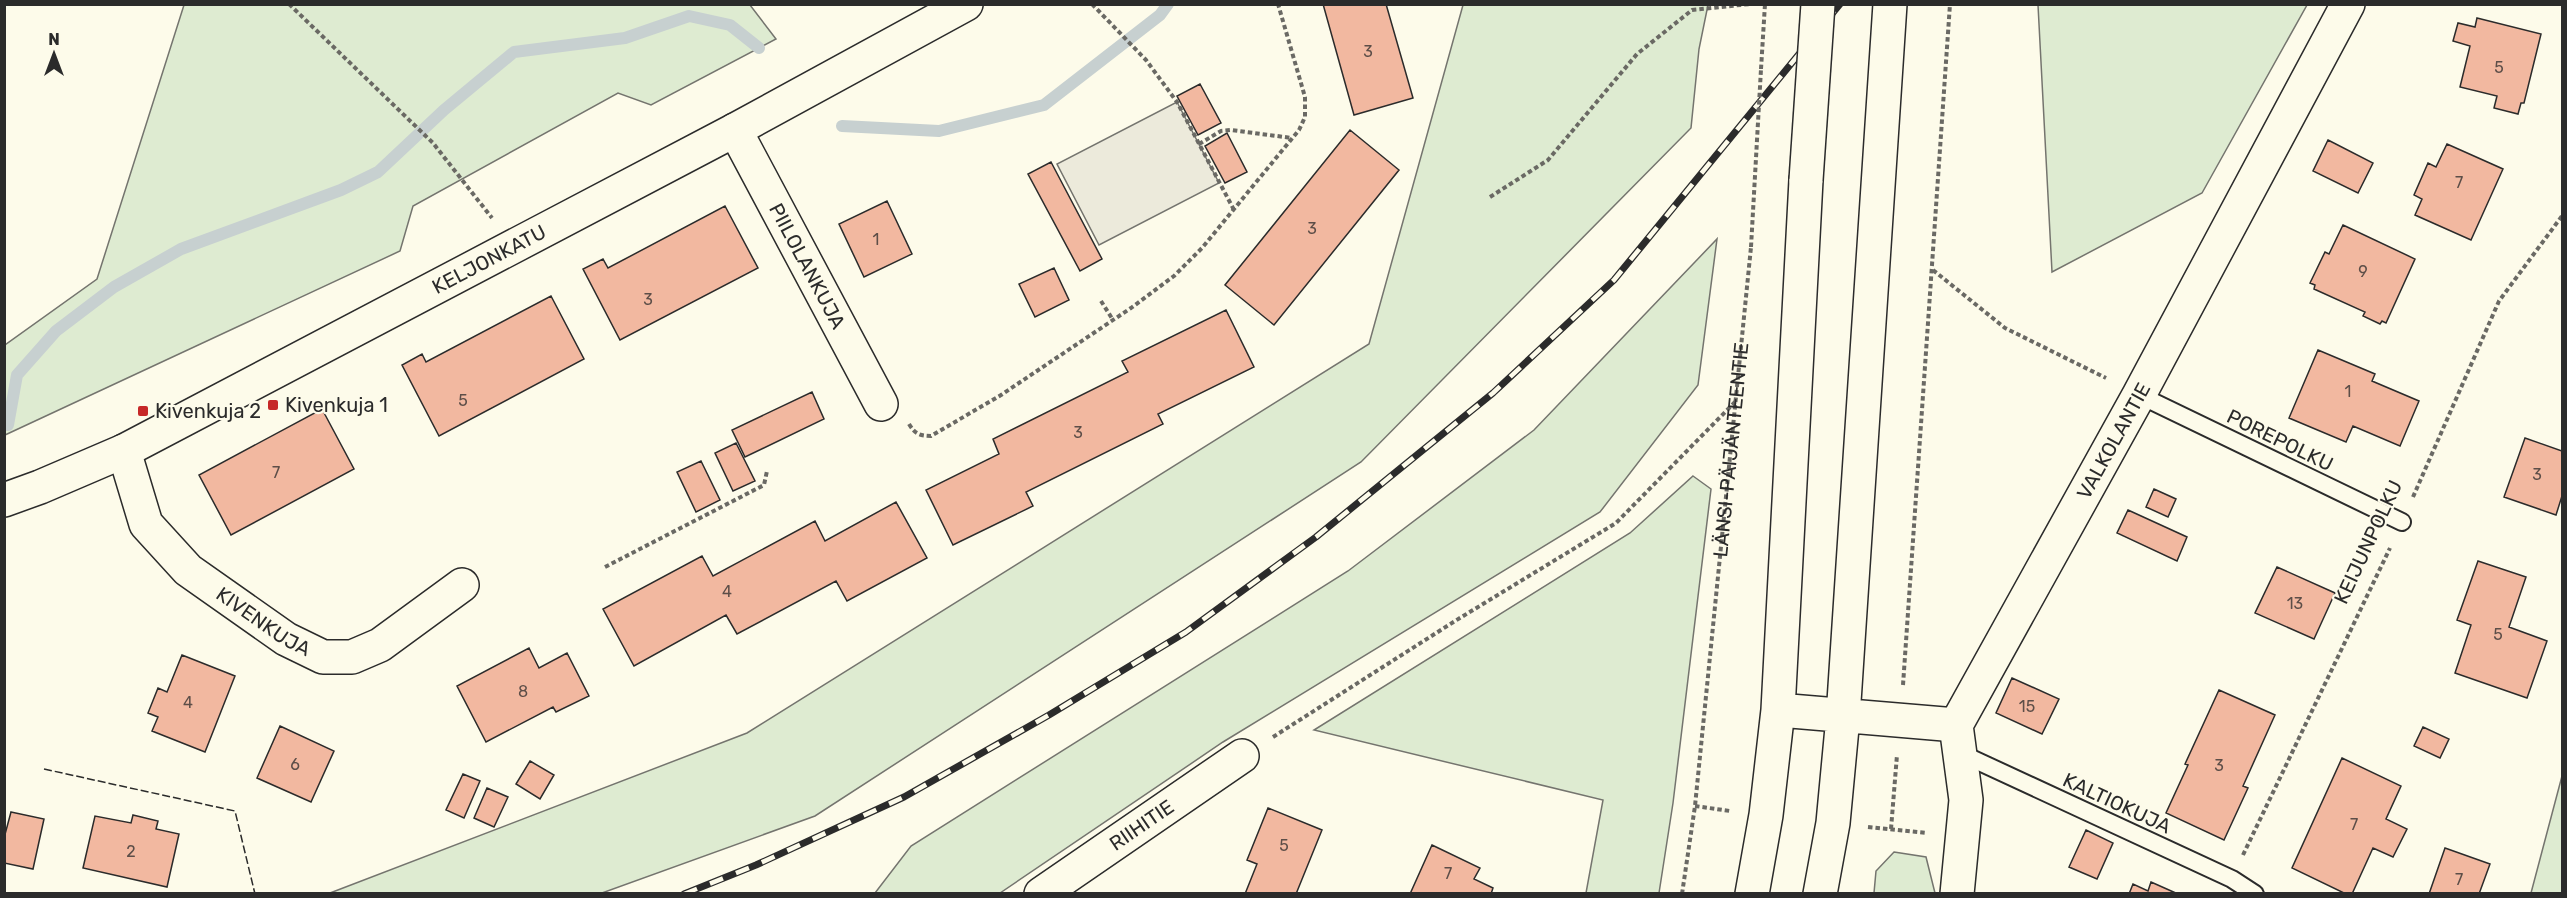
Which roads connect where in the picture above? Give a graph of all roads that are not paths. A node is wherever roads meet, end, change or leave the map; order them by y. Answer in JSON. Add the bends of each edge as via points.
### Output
{"nodes":[{"id":1,"x":966,"y":4,"type":"edge"},
{"id":2,"x":1818,"y":4,"type":"edge"},
{"id":3,"x":1890,"y":4,"type":"edge"},
{"id":4,"x":2348,"y":4,"type":"edge"},
{"id":5,"x":735,"y":130,"type":"junction"},
{"id":6,"x":2139,"y":395,"type":"junction"},
{"id":7,"x":881,"y":404,"type":"dead end"},
{"id":8,"x":124,"y":451,"type":"junction"},
{"id":9,"x":4,"y":500,"type":"edge"},
{"id":10,"x":2402,"y":522,"type":"road end"},
{"id":11,"x":462,"y":585,"type":"dead end"},
{"id":12,"x":1778,"y":710,"type":"junction"},
{"id":13,"x":1843,"y":717,"type":"junction"},
{"id":14,"x":1958,"y":739,"type":"junction"},
{"id":15,"x":1242,"y":756,"type":"road end"},
{"id":16,"x":2229,"y":886,"type":"edge"},
{"id":17,"x":1041,"y":894,"type":"edge"},
{"id":18,"x":1752,"y":894,"type":"edge"},
{"id":19,"x":1820,"y":894,"type":"edge"},
{"id":20,"x":1957,"y":894,"type":"edge"},
{"id":21,"x":2255,"y":894,"type":"edge"}],
"edges":[{"from":1,"to":5,"type":"street","name":"KELJONKATU"},
{"from":2,"to":12,"type":"street","bridge":true},
{"from":3,"to":13,"type":"street"},
{"from":4,"to":6,"type":"street","name":"VALKOLANTIE"},
{"from":5,"to":7,"type":"street","name":"PIILOLANKUJA"},
{"from":5,"to":8,"type":"street","name":"KELJONKATU"},
{"from":6,"to":10,"type":"lane","name":"POREPOLKU"},
{"from":6,"to":14,"type":"street","name":"VALKOLANTIE"},
{"from":8,"to":9,"type":"street","name":"KELJONKATU"},
{"from":8,"to":11,"type":"street","name":"KIVENKUJA","via":[[146,524],[188,570],[286,639],[323,657],[352,657],[380,645]]},
{"from":12,"to":13,"type":"street"},
{"from":12,"to":18,"type":"street"},
{"from":13,"to":14,"type":"street","via":[[1901,721]]},
{"from":13,"to":19,"type":"street","via":[[1833,824]]},
{"from":14,"to":16,"type":"lane","name":"KALTIOKUJA"},
{"from":14,"to":20,"type":"street","via":[[1966,800]]},
{"from":15,"to":17,"type":"street","name":"RIIHITIE"},
{"from":16,"to":21,"type":"lane","name":"KALTIOKUJA"}]}
